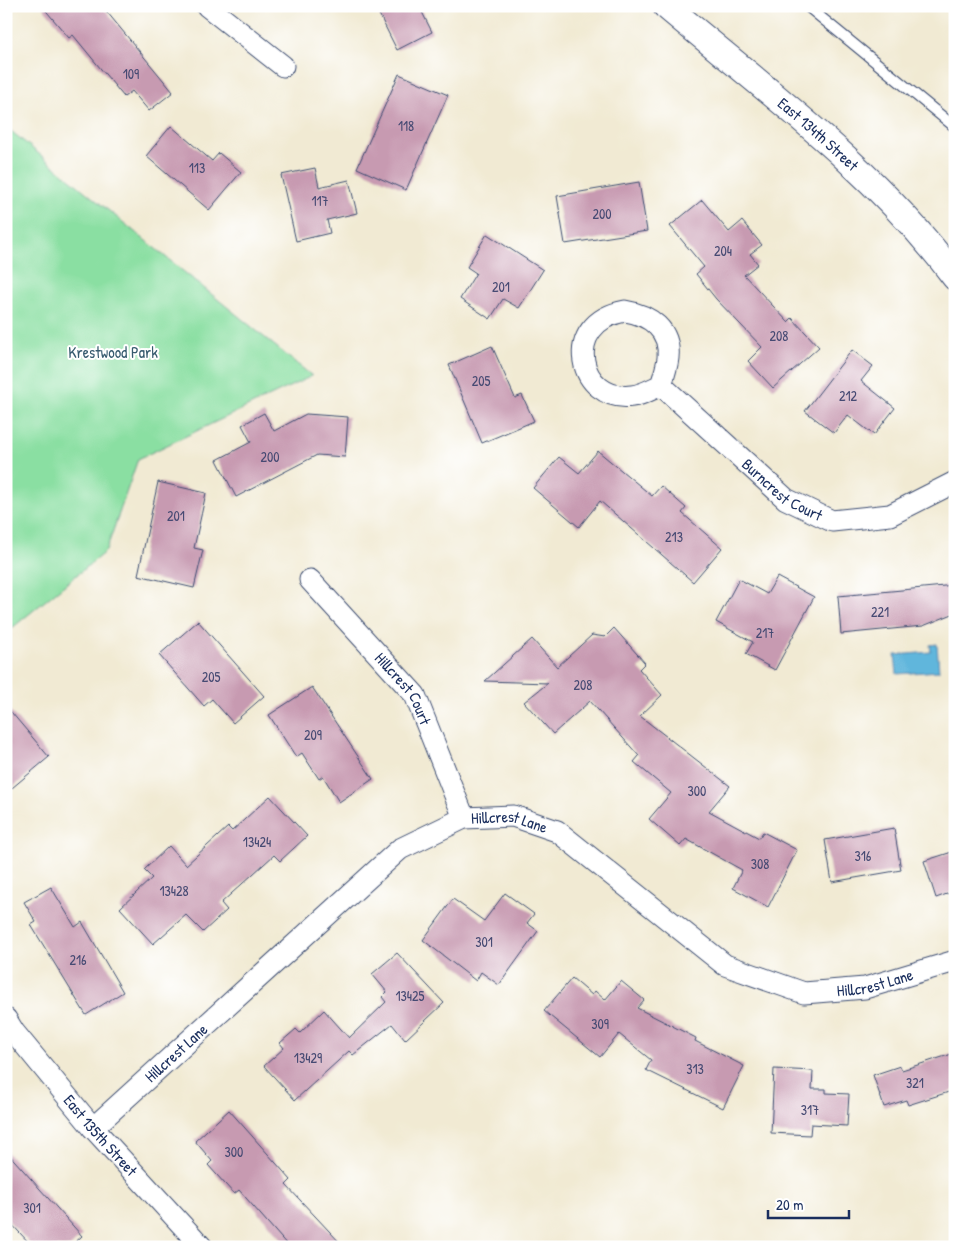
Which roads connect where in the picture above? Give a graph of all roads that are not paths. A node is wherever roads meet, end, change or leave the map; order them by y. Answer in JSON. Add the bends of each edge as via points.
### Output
{"nodes":[{"id":1,"x":207,"y":6,"type":"edge"},
{"id":2,"x":666,"y":6,"type":"edge"},
{"id":3,"x":807,"y":6,"type":"edge"},
{"id":4,"x":283,"y":66,"type":"dead end"},
{"id":5,"x":955,"y":127,"type":"edge"},
{"id":6,"x":955,"y":277,"type":"edge"},
{"id":7,"x":661,"y":385,"type":"junction"},
{"id":8,"x":955,"y":482,"type":"edge"},
{"id":9,"x":310,"y":580,"type":"dead end"},
{"id":10,"x":464,"y":818,"type":"junction"},
{"id":11,"x":955,"y":961,"type":"edge"},
{"id":12,"x":6,"y":1019,"type":"edge"},
{"id":13,"x":93,"y":1128,"type":"junction"},
{"id":14,"x":202,"y":1247,"type":"edge"}],
"edges":[{"from":1,"to":4,"type":"street"},
{"from":2,"to":6,"type":"street","name":"East 134th Street","via":[[866,176],[915,227]]},
{"from":3,"to":5,"type":"lane"},
{"from":7,"to":7,"type":"street","via":[[668,357],[667,343],[651,320],[639,313],[625,311],[611,314],[590,331],[584,344],[583,358],[587,372],[606,392],[633,396]]},
{"from":7,"to":8,"type":"street","name":"Burncrest Court","via":[[786,499],[832,520],[890,515]]},
{"from":9,"to":10,"type":"street","name":"Hillcrest Court","via":[[415,695]]},
{"from":10,"to":11,"type":"street","name":"Hillcrest Lane","via":[[513,816],[558,831],[725,965],[804,993],[865,988]]},
{"from":10,"to":13,"type":"street","name":"Hillcrest Lane","via":[[400,849]]},
{"from":12,"to":13,"type":"street","name":"East 135th Street"},
{"from":13,"to":14,"type":"street","name":"East 135th Street"}]}
